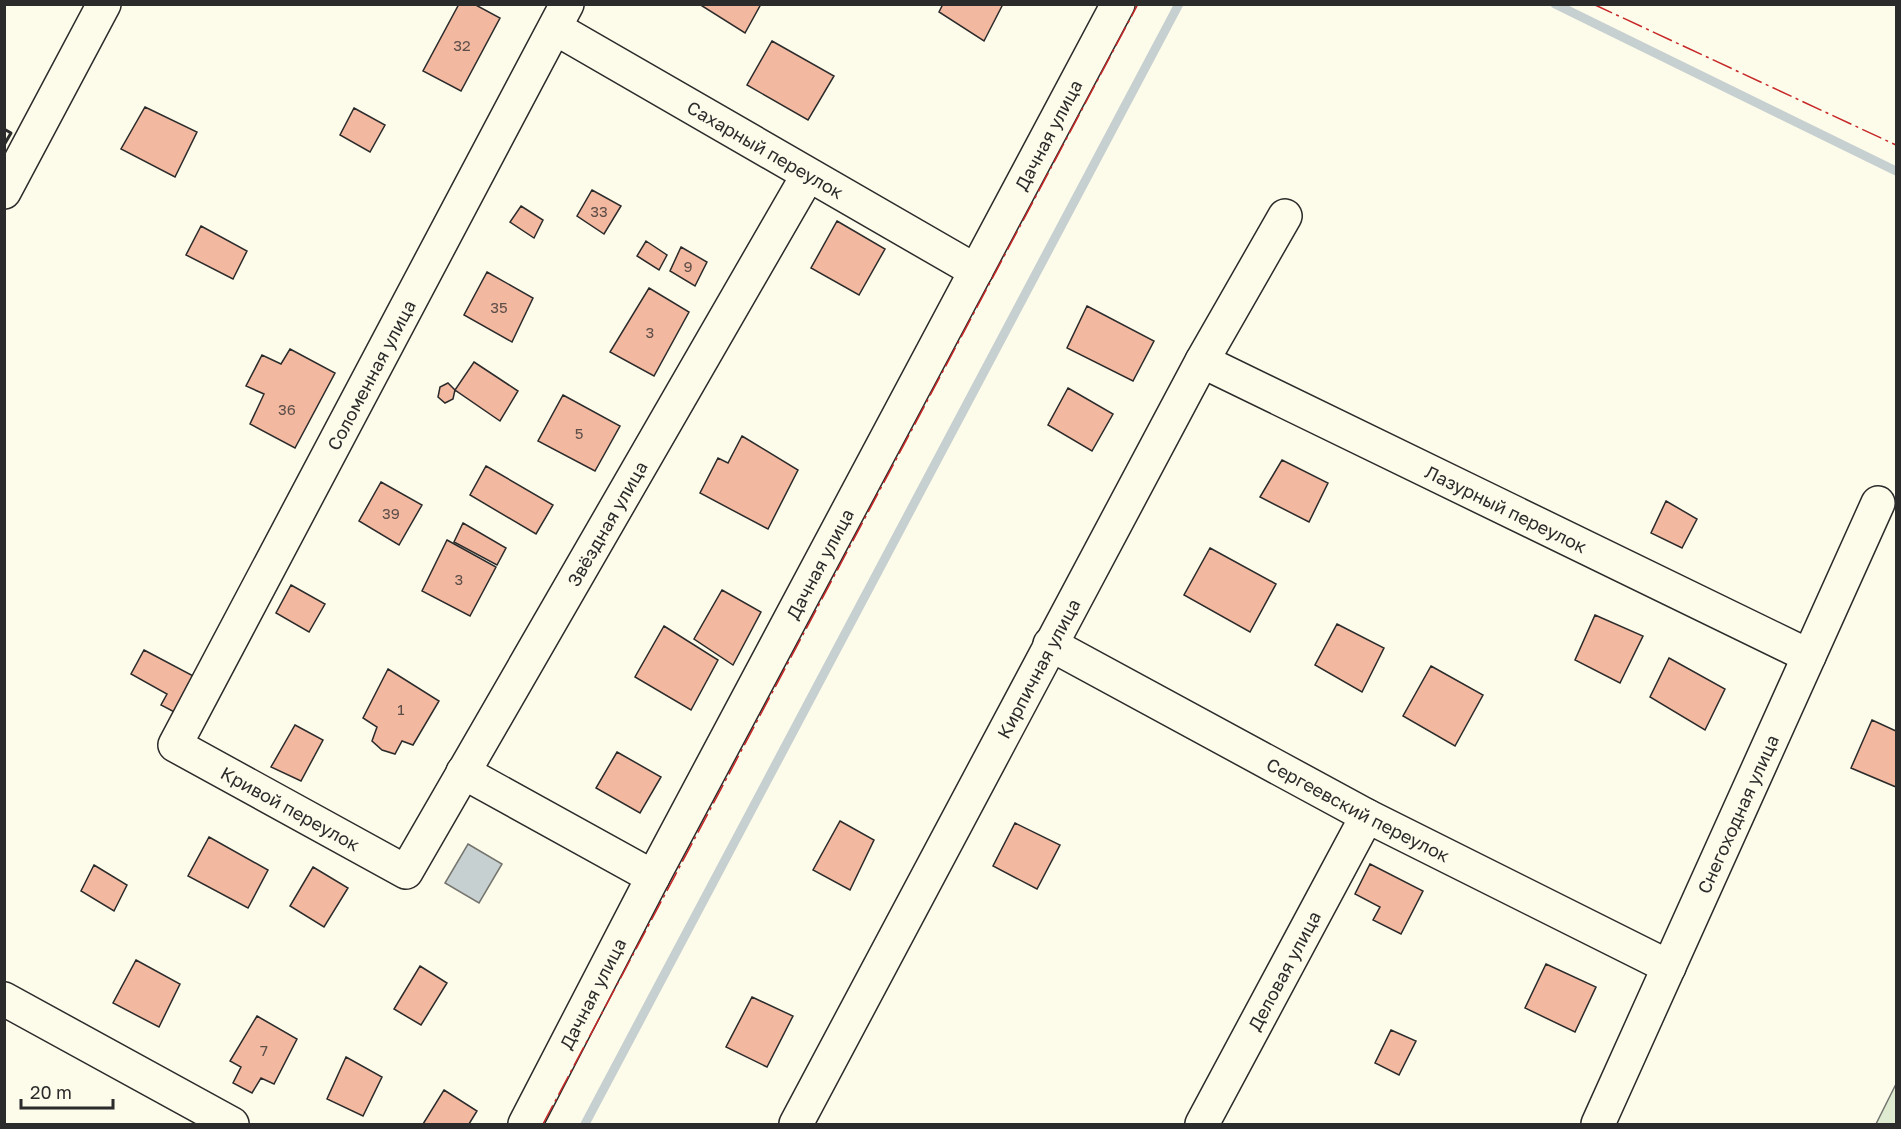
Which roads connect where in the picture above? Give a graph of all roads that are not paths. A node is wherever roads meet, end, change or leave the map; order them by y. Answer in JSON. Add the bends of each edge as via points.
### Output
{"nodes":[{"id":1,"x":104,"y":4,"type":"edge"},
{"id":2,"x":1118,"y":4,"type":"edge"},
{"id":3,"x":561,"y":16,"type":"edge"},
{"id":4,"x":808,"y":175,"type":"junction"},
{"id":5,"x":4,"y":192,"type":"edge"},
{"id":6,"x":1285,"y":216,"type":"dead end"},
{"id":7,"x":976,"y":271,"type":"junction"},
{"id":8,"x":1202,"y":361,"type":"junction"},
{"id":9,"x":1878,"y":503,"type":"dead end"},
{"id":10,"x":1050,"y":644,"type":"junction"},
{"id":11,"x":1809,"y":656,"type":"junction"},
{"id":12,"x":175,"y":745,"type":"joint"},
{"id":13,"x":463,"y":772,"type":"junction"},
{"id":14,"x":1366,"y":816,"type":"junction"},
{"id":15,"x":406,"y":872,"type":"joint"},
{"id":16,"x":653,"y":877,"type":"junction"},
{"id":17,"x":1669,"y":967,"type":"junction"},
{"id":18,"x":7,"y":1005,"type":"edge"},
{"id":19,"x":232,"y":1125,"type":"edge"},
{"id":20,"x":525,"y":1125,"type":"edge"},
{"id":21,"x":796,"y":1125,"type":"edge"},
{"id":22,"x":1202,"y":1125,"type":"edge"},
{"id":23,"x":1598,"y":1125,"type":"edge"}],
"edges":[{"from":1,"to":5,"type":"street"},
{"from":2,"to":7,"type":"street","name":"Дачная улица"},
{"from":3,"to":4,"type":"street","name":"Сахарный переулок"},
{"from":3,"to":12,"type":"street","name":"Соломенная улица"},
{"from":4,"to":7,"type":"street","name":"Сахарный переулок"},
{"from":4,"to":13,"type":"street","name":"Звёздная улица"},
{"from":6,"to":8,"type":"street","name":"Кирпичная улица"},
{"from":7,"to":16,"type":"street","name":"Дачная улица"},
{"from":8,"to":10,"type":"street","name":"Кирпичная улица"},
{"from":8,"to":11,"type":"street","name":"Лазурный переулок"},
{"from":9,"to":11,"type":"street","name":"Снегоходная улица"},
{"from":10,"to":14,"type":"street","name":"Сергеевский переулок"},
{"from":10,"to":21,"type":"street","name":"Кирпичная улица"},
{"from":11,"to":17,"type":"street","name":"Снегоходная улица"},
{"from":12,"to":15,"type":"street","name":"Кривой переулок"},
{"from":13,"to":15,"type":"street","name":"Звёздная улица"},
{"from":13,"to":16,"type":"street"},
{"from":14,"to":17,"type":"street","name":"Сергеевский переулок"},
{"from":14,"to":22,"type":"street","name":"Деловая улица"},
{"from":16,"to":20,"type":"street","name":"Дачная улица"},
{"from":17,"to":23,"type":"street","name":"Снегоходная улица"},
{"from":18,"to":19,"type":"street"}]}
